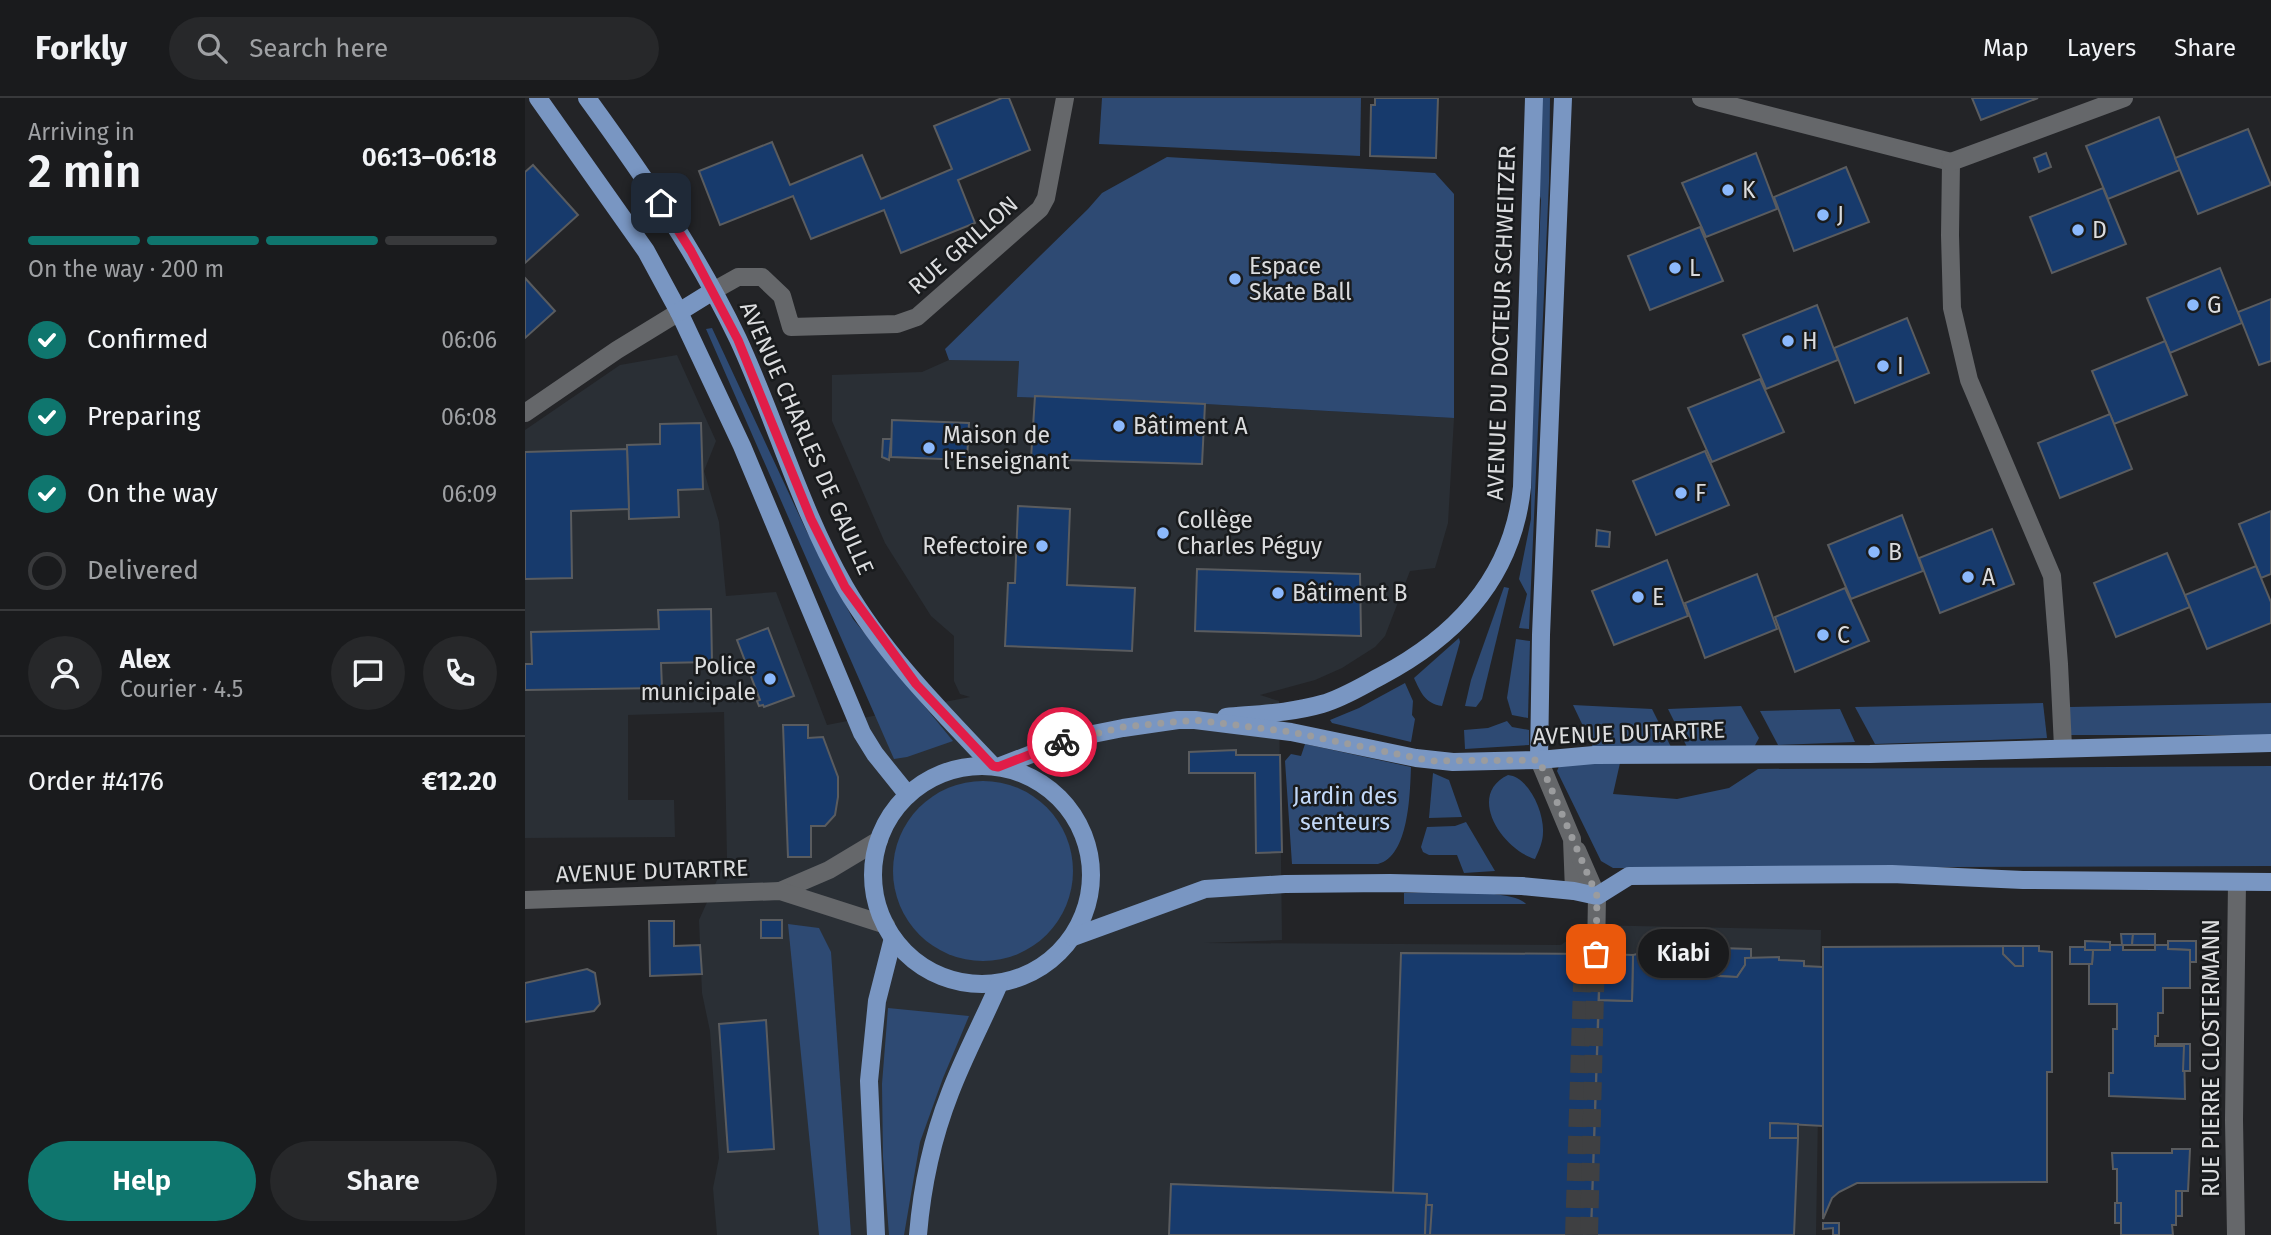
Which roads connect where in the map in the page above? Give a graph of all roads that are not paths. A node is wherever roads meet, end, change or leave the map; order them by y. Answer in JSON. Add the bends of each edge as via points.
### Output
{"nodes":[{"id":1,"x":538,"y":98,"type":"edge"},
{"id":2,"x":587,"y":98,"type":"edge"},
{"id":3,"x":1065,"y":98,"type":"edge"},
{"id":4,"x":1534,"y":98,"type":"edge"},
{"id":5,"x":1563,"y":98,"type":"edge"},
{"id":6,"x":1702,"y":98,"type":"edge"},
{"id":7,"x":2124,"y":98,"type":"edge"},
{"id":8,"x":1951,"y":162,"type":"junction"},
{"id":9,"x":713,"y":291,"type":"junction"},
{"id":10,"x":679,"y":312,"type":"junction"},
{"id":11,"x":525,"y":413,"type":"edge"},
{"id":12,"x":1195,"y":720,"type":"junction"},
{"id":13,"x":2271,"y":743,"type":"edge"},
{"id":14,"x":2063,"y":747,"type":"junction"},
{"id":15,"x":1539,"y":760,"type":"junction"},
{"id":16,"x":995,"y":766,"type":"junction"},
{"id":17,"x":908,"y":795,"type":"junction"},
{"id":18,"x":1572,"y":839,"type":"junction"},
{"id":19,"x":879,"y":840,"type":"junction"},
{"id":20,"x":2237,"y":882,"type":"junction"},
{"id":21,"x":2271,"y":882,"type":"edge"},
{"id":22,"x":780,"y":891,"type":"junction"},
{"id":23,"x":1574,"y":891,"type":"junction"},
{"id":24,"x":1597,"y":896,"type":"junction"},
{"id":25,"x":525,"y":901,"type":"edge"},
{"id":26,"x":889,"y":932,"type":"junction"},
{"id":27,"x":1578,"y":935,"type":"dead end"},
{"id":28,"x":1073,"y":937,"type":"junction"},
{"id":29,"x":999,"y":984,"type":"junction"},
{"id":30,"x":876,"y":1235,"type":"edge"},
{"id":31,"x":918,"y":1235,"type":"edge"},
{"id":32,"x":2236,"y":1235,"type":"edge"}],
"edges":[{"from":1,"to":10,"type":"main road","via":[[646,251]]},
{"from":2,"to":9,"type":"main road","name":"AVENUE CHARLES DE GAULLE","via":[[646,180]]},
{"from":3,"to":9,"type":"street","name":"RUE GRILLON","via":[[1041,209],[917,317],[897,324],[791,327],[782,296],[762,277],[738,277]]},
{"from":4,"to":12,"type":"main road","name":"AVENUE DU DOCTEUR SCHWEITZER","via":[[1522,487],[1520,508],[1496,575],[1452,627],[1400,666],[1359,688],[1300,709]]},
{"from":5,"to":15,"type":"main road"},
{"from":6,"to":8,"type":"street"},
{"from":7,"to":8,"type":"street"},
{"from":8,"to":14,"type":"street","via":[[1952,308],[1969,380],[2052,576]]},
{"from":9,"to":10,"type":"main road","name":"AVENUE CHARLES DE GAULLE"},
{"from":9,"to":16,"type":"main road","name":"AVENUE CHARLES DE GAULLE","via":[[845,587],[916,684]]},
{"from":10,"to":11,"type":"street"},
{"from":10,"to":17,"type":"main road","via":[[742,446],[862,733]]},
{"from":12,"to":15,"type":"main road","name":"AVENUE DUTARTRE","via":[[1291,732],[1431,761]]},
{"from":12,"to":16,"type":"main road","name":"AVENUE DUTARTRE","via":[[1123,727],[1073,738]]},
{"from":13,"to":14,"type":"main road","name":"AVENUE DUTARTRE"},
{"from":14,"to":15,"type":"main road","name":"AVENUE DUTARTRE","via":[[1870,754],[1594,755]]},
{"from":15,"to":18,"type":"street"},
{"from":16,"to":17,"type":"main road","via":[[962,768],[933,778]]},
{"from":16,"to":28,"type":"main road","via":[[1046,787],[1075,817],[1088,846],[1092,877],[1087,909]]},
{"from":17,"to":19,"type":"main road"},
{"from":18,"to":23,"type":"street"},
{"from":18,"to":24,"type":"street"},
{"from":19,"to":22,"type":"street","name":"AVENUE DUTARTRE","via":[[829,870]]},
{"from":19,"to":26,"type":"main road","via":[[874,883],[877,905]]},
{"from":20,"to":21,"type":"main road"},
{"from":20,"to":24,"type":"main road","via":[[1892,874],[1629,876]]},
{"from":20,"to":32,"type":"street","name":"RUE PIERRE CLOSTERMANN"},
{"from":22,"to":25,"type":"street","name":"AVENUE DUTARTRE"},
{"from":22,"to":26,"type":"street","name":"AVENUE DUTARTRE"},
{"from":23,"to":24,"type":"main road"},
{"from":23,"to":28,"type":"main road","via":[[1396,883],[1205,889]]},
{"from":24,"to":27,"type":"street","via":[[1589,954]]},
{"from":26,"to":29,"type":"main road","via":[[909,957],[940,975],[975,984]]},
{"from":26,"to":30,"type":"main road","via":[[869,1081]]},
{"from":28,"to":29,"type":"main road","via":[[1046,964]]},
{"from":29,"to":31,"type":"main road","via":[[950,1092],[932,1147]]}]}
